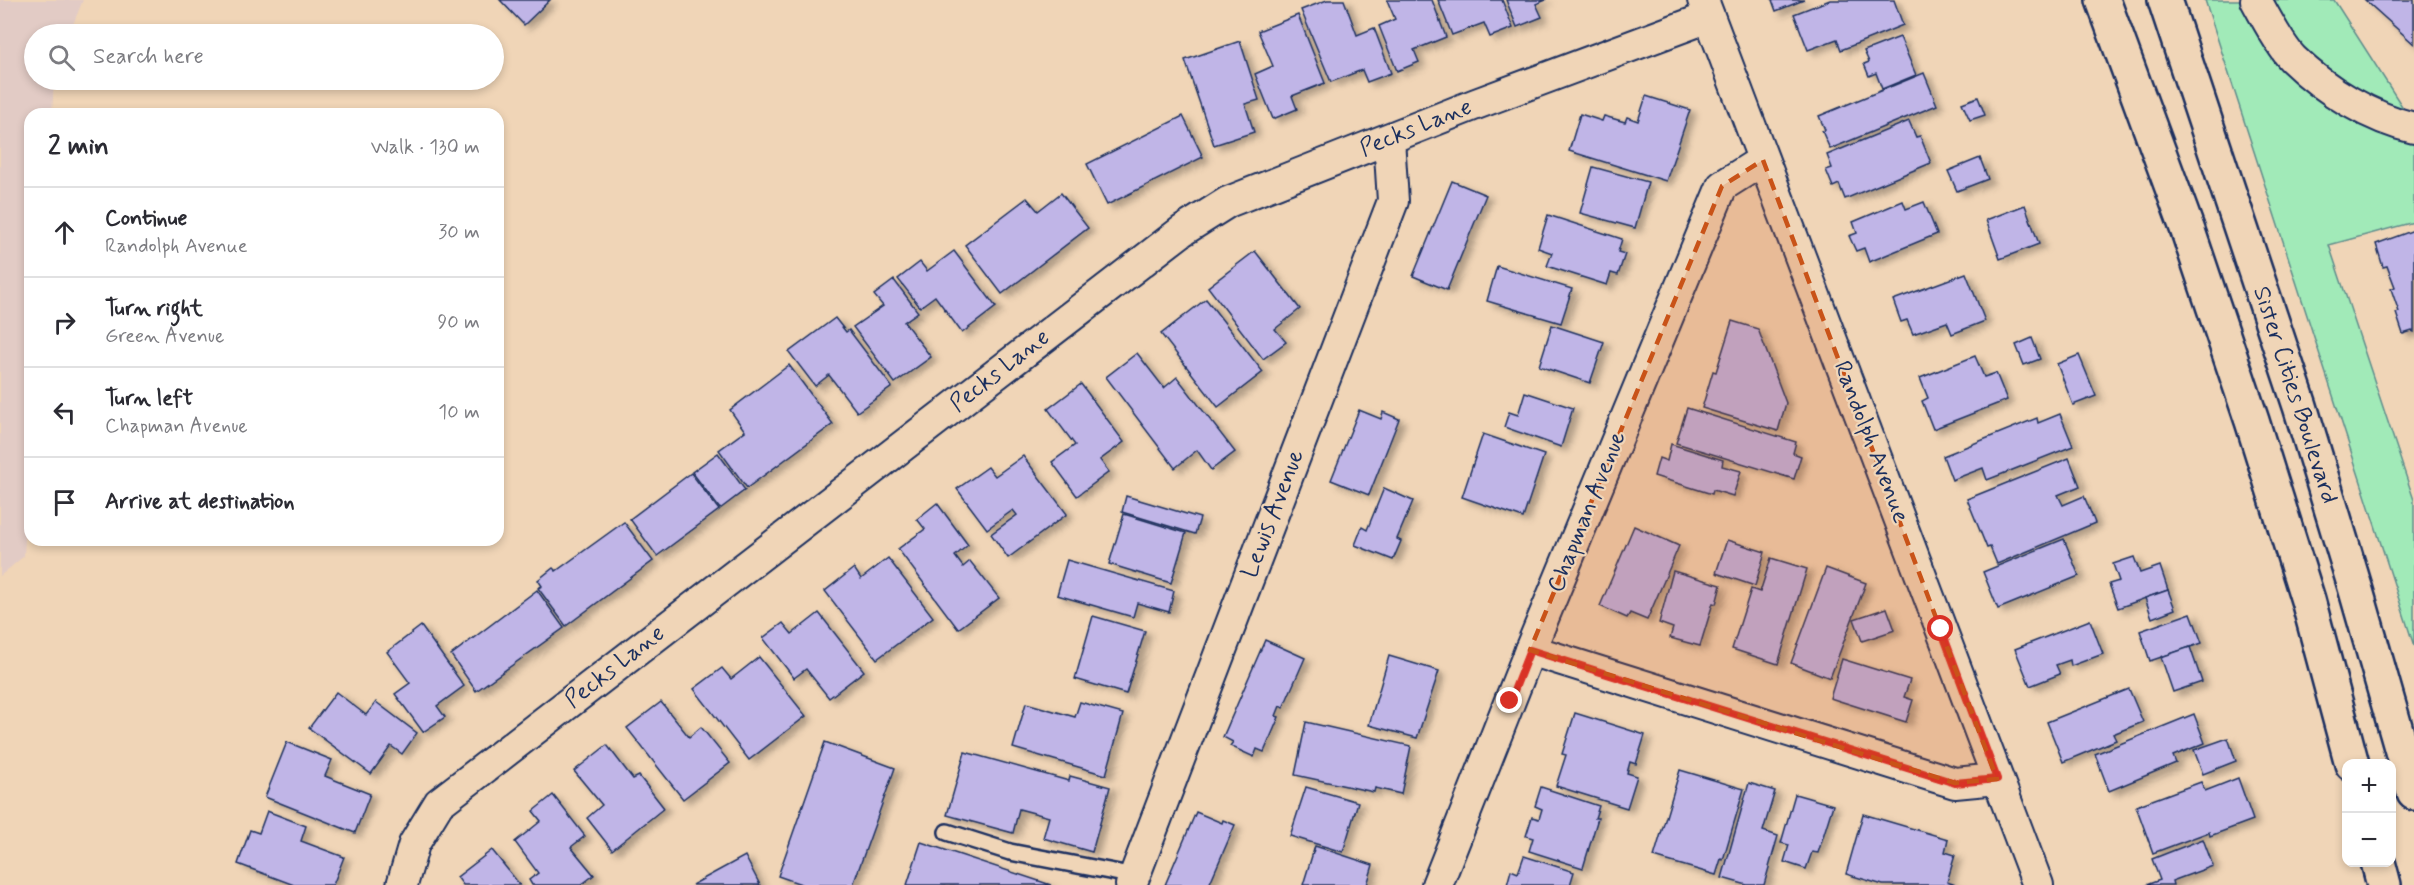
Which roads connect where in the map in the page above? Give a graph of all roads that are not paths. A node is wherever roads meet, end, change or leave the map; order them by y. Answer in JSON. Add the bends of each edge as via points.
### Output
{"nodes":[{"id":1,"x":2103,"y":0,"type":"edge"},
{"id":2,"x":2165,"y":0,"type":"edge"},
{"id":3,"x":2256,"y":0,"type":"edge"},
{"id":4,"x":1706,"y":9,"type":"edge"},
{"id":5,"x":2414,"y":128,"type":"edge"},
{"id":6,"x":1389,"y":139,"type":"junction"},
{"id":7,"x":1763,"y":160,"type":"junction"},
{"id":8,"x":1530,"y":650,"type":"junction"},
{"id":9,"x":2351,"y":759,"type":"edge"},
{"id":10,"x":1997,"y":779,"type":"junction"},
{"id":11,"x":2414,"y":793,"type":"edge"},
{"id":12,"x":947,"y":832,"type":"dead end"},
{"id":13,"x":2380,"y":867,"type":"edge"},
{"id":14,"x":1133,"y":881,"type":"edge"},
{"id":15,"x":402,"y":885,"type":"edge"},
{"id":16,"x":1437,"y":885,"type":"edge"},
{"id":17,"x":2038,"y":885,"type":"edge"},
{"id":18,"x":2385,"y":885,"type":"edge"}],
"edges":[{"from":1,"to":9,"type":"main road","name":"Sister Cities Boulevard","via":[[2188,231],[2252,422],[2308,600]]},
{"from":2,"to":11,"type":"main road","name":"Sister Cities Boulevard","via":[[2300,406]]},
{"from":3,"to":5,"type":"street","via":[[2292,58],[2332,90],[2389,123]]},
{"from":4,"to":6,"type":"street","name":"Pecks Lane"},
{"from":4,"to":7,"type":"street","name":"Randolph Avenue"},
{"from":6,"to":14,"type":"street","name":"Lewis Avenue","via":[[1393,201]]},
{"from":6,"to":15,"type":"street","name":"Pecks Lane","via":[[1228,202],[1182,231],[439,803],[414,844]]},
{"from":7,"to":8,"type":"street","name":"Chapman Avenue","via":[[1722,186]]},
{"from":7,"to":10,"type":"street","name":"Randolph Avenue"},
{"from":8,"to":10,"type":"street","via":[[1955,783]]},
{"from":8,"to":16,"type":"street","name":"Chapman Avenue"},
{"from":10,"to":17,"type":"street","name":"Randolph Avenue"},
{"from":12,"to":14,"type":"lane","via":[[1011,852]]},
{"from":13,"to":18,"type":"main road"}]}
